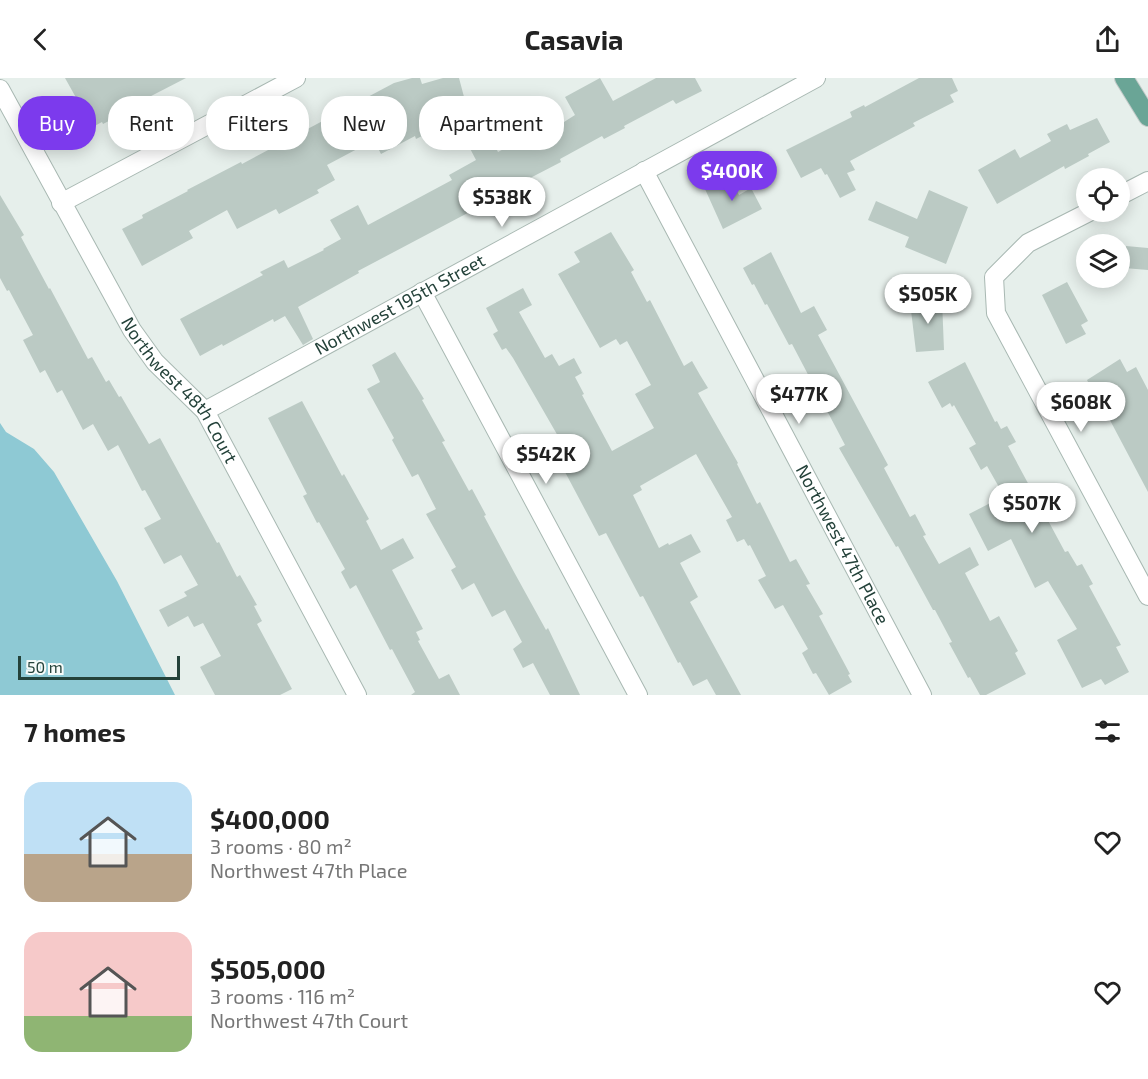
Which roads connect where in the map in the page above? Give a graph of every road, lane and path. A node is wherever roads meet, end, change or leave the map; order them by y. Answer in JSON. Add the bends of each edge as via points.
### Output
{"nodes":[{"id":1,"x":296,"y":78,"type":"edge"},
{"id":2,"x":816,"y":78,"type":"edge"},
{"id":3,"x":1124,"y":78,"type":"edge"},
{"id":4,"x":0,"y":89,"type":"edge"},
{"id":5,"x":1148,"y":117,"type":"edge"},
{"id":6,"x":644,"y":171,"type":"junction"},
{"id":7,"x":1148,"y":181,"type":"edge"},
{"id":8,"x":1130,"y":190,"type":"edge"},
{"id":9,"x":61,"y":203,"type":"junction"},
{"id":10,"x":1076,"y":219,"type":"edge"},
{"id":11,"x":422,"y":292,"type":"junction"},
{"id":12,"x":205,"y":411,"type":"junction"},
{"id":13,"x":1148,"y":596,"type":"edge"},
{"id":14,"x":357,"y":695,"type":"edge"},
{"id":15,"x":638,"y":695,"type":"edge"},
{"id":16,"x":922,"y":695,"type":"edge"}],
"edges":[{"from":1,"to":9,"type":"street"},
{"from":2,"to":6,"type":"street","name":"Northwest 195th Street"},
{"from":3,"to":5,"type":"main road"},
{"from":4,"to":9,"type":"street","name":"Northwest 48th Court"},
{"from":6,"to":11,"type":"street","name":"Northwest 195th Street"},
{"from":6,"to":16,"type":"street","name":"Northwest 47th Place"},
{"from":7,"to":8,"type":"street"},
{"from":9,"to":12,"type":"street","name":"Northwest 48th Court","via":[[132,330],[155,362]]},
{"from":10,"to":13,"type":"street","via":[[1028,243],[994,277],[996,313]]},
{"from":11,"to":12,"type":"street","name":"Northwest 195th Street"},
{"from":11,"to":15,"type":"street"},
{"from":12,"to":14,"type":"street","name":"Northwest 48th Court"}]}
